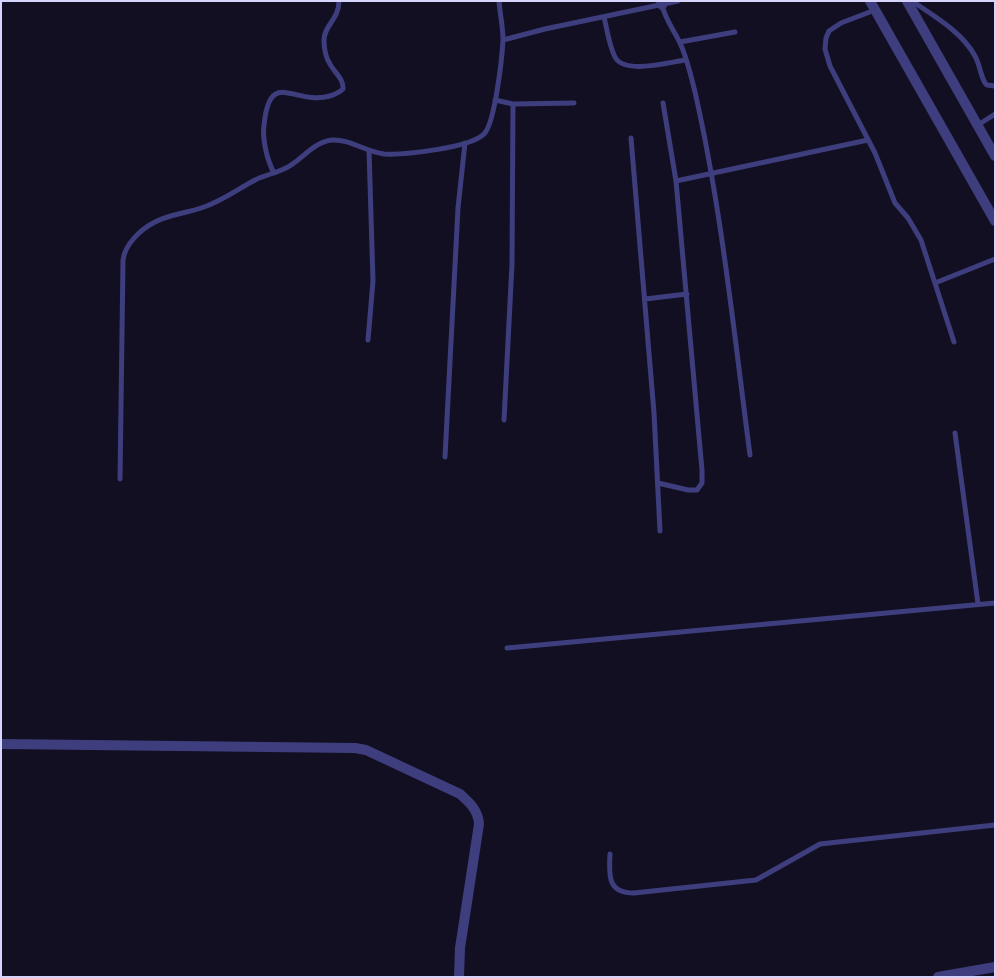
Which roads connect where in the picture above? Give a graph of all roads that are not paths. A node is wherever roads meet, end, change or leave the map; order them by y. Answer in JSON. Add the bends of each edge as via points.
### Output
{"nodes":[{"id":1,"x":339,"y":1,"type":"edge"},
{"id":2,"x":498,"y":1,"type":"edge"},
{"id":3,"x":678,"y":1,"type":"edge"},
{"id":4,"x":907,"y":1,"type":"edge"},
{"id":5,"x":912,"y":1,"type":"edge"},
{"id":6,"x":661,"y":3,"type":"edge"},
{"id":7,"x":873,"y":6,"type":"edge"},
{"id":8,"x":604,"y":17,"type":"junction"},
{"id":9,"x":735,"y":32,"type":"dead end"},
{"id":10,"x":502,"y":40,"type":"junction"},
{"id":11,"x":680,"y":42,"type":"junction"},
{"id":12,"x":686,"y":60,"type":"junction"},
{"id":13,"x":995,"y":86,"type":"edge"},
{"id":14,"x":495,"y":100,"type":"junction"},
{"id":15,"x":574,"y":103,"type":"dead end"},
{"id":16,"x":663,"y":103,"type":"dead end"},
{"id":17,"x":513,"y":104,"type":"junction"},
{"id":18,"x":995,"y":114,"type":"edge"},
{"id":19,"x":978,"y":125,"type":"junction"},
{"id":20,"x":631,"y":138,"type":"dead end"},
{"id":21,"x":868,"y":140,"type":"junction"},
{"id":22,"x":465,"y":143,"type":"junction"},
{"id":23,"x":369,"y":150,"type":"junction"},
{"id":24,"x":995,"y":156,"type":"edge"},
{"id":25,"x":274,"y":172,"type":"junction"},
{"id":26,"x":711,"y":174,"type":"junction"},
{"id":27,"x":676,"y":181,"type":"junction"},
{"id":28,"x":995,"y":221,"type":"edge"},
{"id":29,"x":995,"y":259,"type":"edge"},
{"id":30,"x":934,"y":283,"type":"junction"},
{"id":31,"x":687,"y":294,"type":"junction"},
{"id":32,"x":645,"y":299,"type":"junction"},
{"id":33,"x":368,"y":340,"type":"dead end"},
{"id":34,"x":954,"y":342,"type":"dead end"},
{"id":35,"x":504,"y":420,"type":"dead end"},
{"id":36,"x":955,"y":433,"type":"dead end"},
{"id":37,"x":750,"y":455,"type":"dead end"},
{"id":38,"x":445,"y":458,"type":"dead end"},
{"id":39,"x":120,"y":479,"type":"dead end"},
{"id":40,"x":658,"y":483,"type":"junction"},
{"id":41,"x":660,"y":532,"type":"dead end"},
{"id":42,"x":995,"y":603,"type":"edge"},
{"id":43,"x":978,"y":604,"type":"junction"},
{"id":44,"x":507,"y":648,"type":"dead end"},
{"id":45,"x":1,"y":744,"type":"edge"},
{"id":46,"x":995,"y":825,"type":"edge"},
{"id":47,"x":610,"y":854,"type":"dead end"},
{"id":48,"x":995,"y":967,"type":"edge"},
{"id":49,"x":459,"y":977,"type":"edge"},
{"id":50,"x":938,"y":977,"type":"edge"}],
"edges":[{"from":1,"to":25,"type":"lane","via":[[338,13],[328,27],[324,40],[330,64],[341,80],[343,89],[337,94],[321,98],[303,97],[286,92],[270,97],[263,128]]},
{"from":2,"to":10,"type":"lane"},
{"from":3,"to":6,"type":"lane"},
{"from":4,"to":19,"type":"street"},
{"from":5,"to":13,"type":"lane","via":[[958,35],[975,56],[985,83]]},
{"from":6,"to":8,"type":"lane"},
{"from":6,"to":11,"type":"lane","via":[[666,18]]},
{"from":7,"to":21,"type":"lane","via":[[829,31],[825,49],[830,66]]},
{"from":7,"to":28,"type":"street"},
{"from":8,"to":10,"type":"lane"},
{"from":8,"to":12,"type":"lane","via":[[615,57],[624,65],[640,66]]},
{"from":9,"to":11,"type":"lane"},
{"from":10,"to":14,"type":"lane"},
{"from":11,"to":12,"type":"lane"},
{"from":12,"to":26,"type":"lane"},
{"from":14,"to":17,"type":"lane"},
{"from":14,"to":22,"type":"lane","via":[[487,130],[475,140]]},
{"from":15,"to":17,"type":"lane"},
{"from":16,"to":27,"type":"lane"},
{"from":17,"to":35,"type":"lane","via":[[512,264]]},
{"from":18,"to":19,"type":"lane"},
{"from":19,"to":24,"type":"street"},
{"from":20,"to":32,"type":"lane"},
{"from":21,"to":26,"type":"lane"},
{"from":21,"to":30,"type":"lane","via":[[895,203],[908,218],[920,240]]},
{"from":22,"to":23,"type":"lane","via":[[400,154],[382,154]]},
{"from":22,"to":38,"type":"lane","via":[[458,208]]},
{"from":23,"to":25,"type":"lane","via":[[340,140],[323,142],[287,168]]},
{"from":23,"to":33,"type":"lane","via":[[373,281]]},
{"from":25,"to":39,"type":"lane","via":[[214,203],[154,222],[143,230],[124,252]]},
{"from":26,"to":27,"type":"lane"},
{"from":26,"to":37,"type":"lane"},
{"from":27,"to":31,"type":"lane"},
{"from":29,"to":30,"type":"lane"},
{"from":30,"to":34,"type":"lane"},
{"from":31,"to":32,"type":"lane"},
{"from":31,"to":40,"type":"lane","via":[[702,483],[698,490],[693,491]]},
{"from":32,"to":40,"type":"lane"},
{"from":36,"to":43,"type":"lane"},
{"from":40,"to":41,"type":"lane"},
{"from":42,"to":43,"type":"lane"},
{"from":43,"to":44,"type":"lane"},
{"from":45,"to":49,"type":"street","via":[[355,748],[366,750],[460,794],[477,812],[479,824],[460,948]]},
{"from":46,"to":47,"type":"lane","via":[[820,844],[756,880],[634,893],[618,891],[611,880]]},
{"from":48,"to":50,"type":"street"}]}
